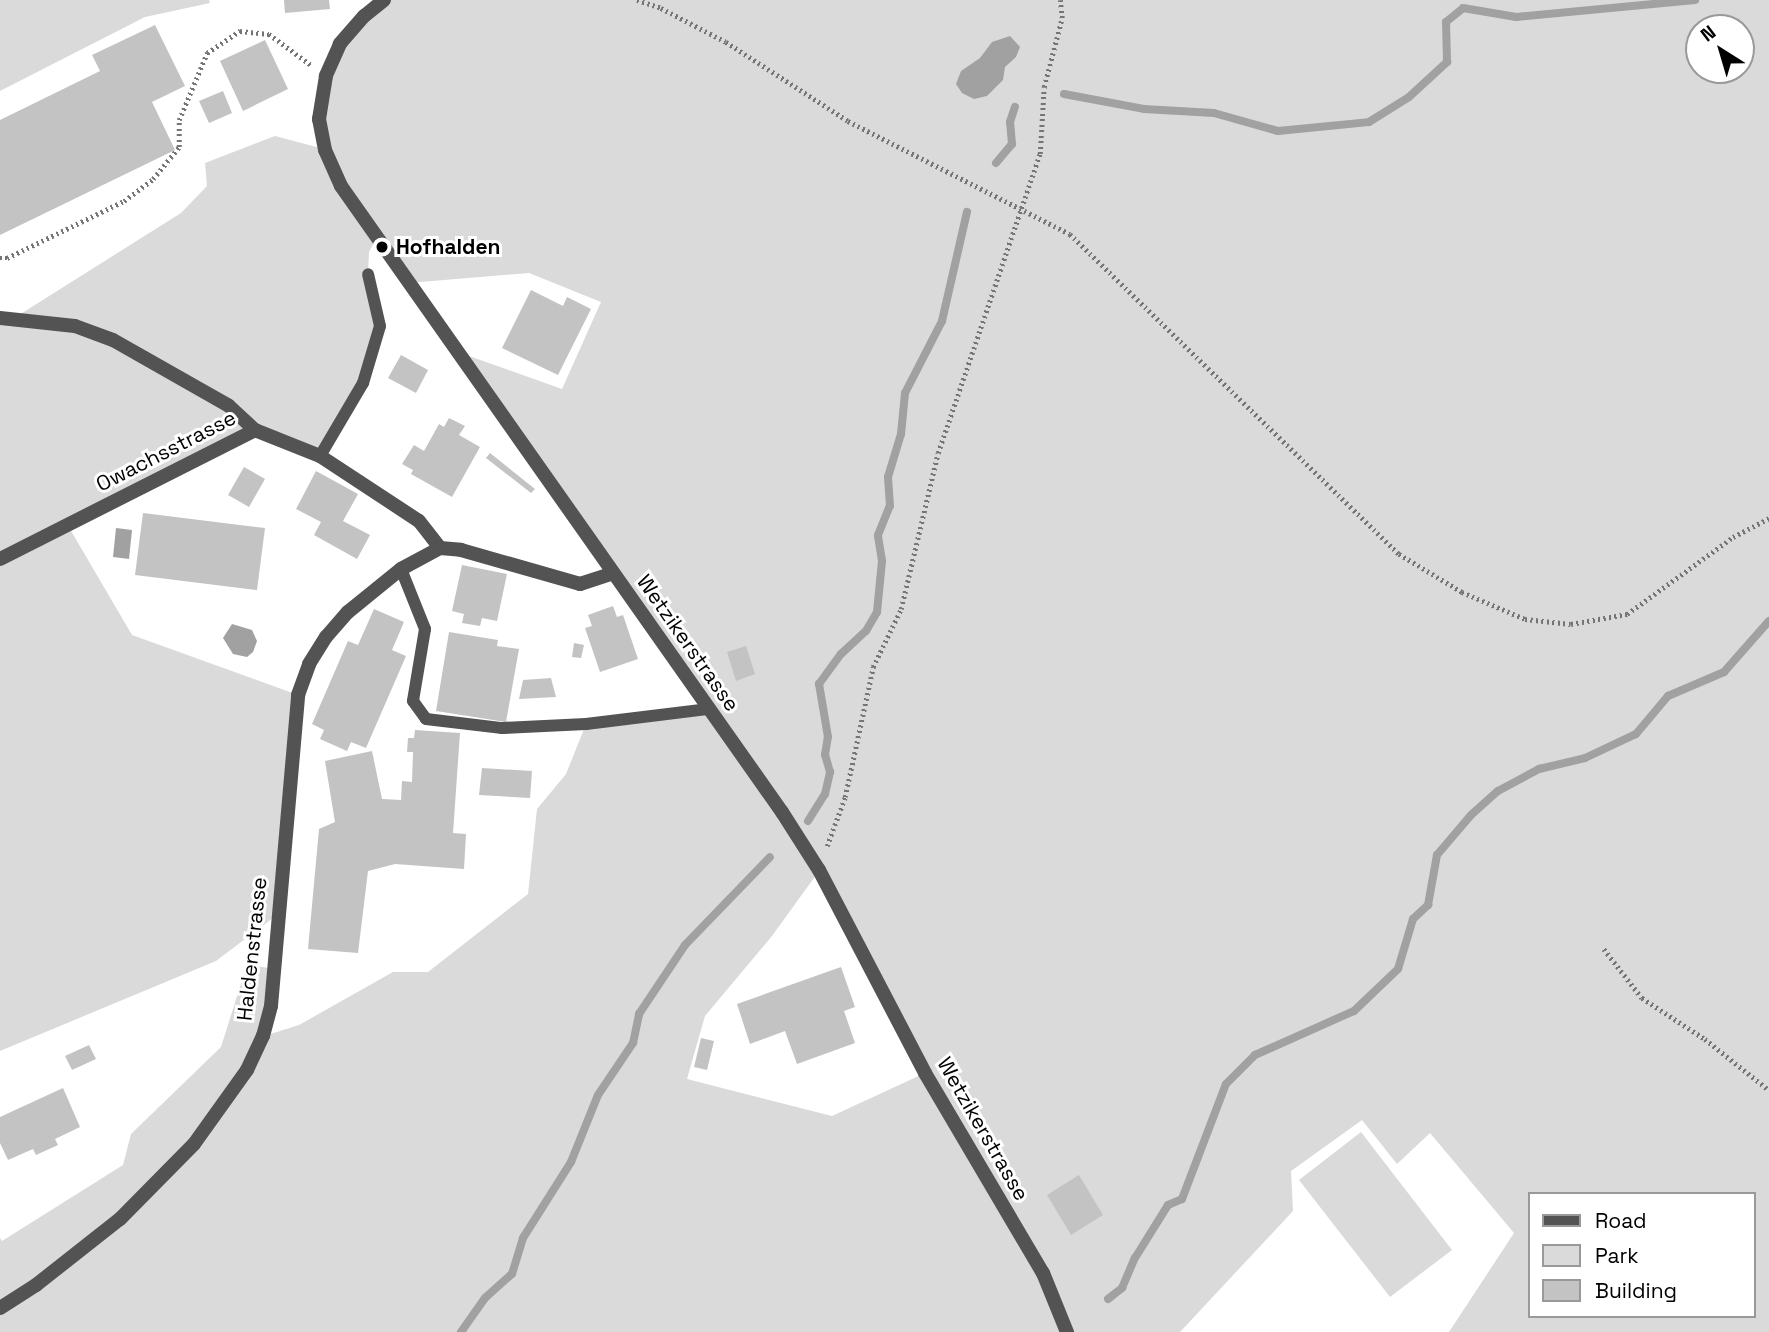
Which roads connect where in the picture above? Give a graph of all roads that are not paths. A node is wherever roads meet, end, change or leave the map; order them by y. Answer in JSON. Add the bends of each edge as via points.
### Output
{"nodes":[{"id":1,"x":384,"y":0,"type":"edge"},
{"id":2,"x":368,"y":274,"type":"dead end"},
{"id":3,"x":0,"y":318,"type":"edge"},
{"id":4,"x":255,"y":429,"type":"junction"},
{"id":5,"x":320,"y":456,"type":"junction"},
{"id":6,"x":440,"y":548,"type":"junction"},
{"id":7,"x":0,"y":559,"type":"edge"},
{"id":8,"x":401,"y":569,"type":"junction"},
{"id":9,"x":613,"y":573,"type":"junction"},
{"id":10,"x":709,"y":709,"type":"junction"},
{"id":11,"x":0,"y":1308,"type":"edge"},
{"id":12,"x":1067,"y":1332,"type":"edge"}],
"edges":[{"from":1,"to":9,"type":"street","name":"Wetzikerstrasse","via":[[340,44],[326,76],[319,119],[325,150],[341,186]]},
{"from":2,"to":5,"type":"lane","via":[[380,326],[363,383]]},
{"from":3,"to":4,"type":"street","via":[[75,326],[113,340],[229,406]]},
{"from":4,"to":5,"type":"street","name":"Owachsstrasse"},
{"from":4,"to":7,"type":"street","name":"Owachsstrasse"},
{"from":5,"to":6,"type":"street","name":"Owachsstrasse","via":[[419,521]]},
{"from":6,"to":8,"type":"street","name":"Haldenstrasse"},
{"from":6,"to":9,"type":"street","via":[[580,584]]},
{"from":8,"to":10,"type":"lane","via":[[425,629],[413,701],[426,719],[502,728],[586,724]]},
{"from":8,"to":11,"type":"street","name":"Haldenstrasse","via":[[348,612],[326,637],[309,664],[298,695],[271,1006],[247,1070],[194,1144],[120,1219],[36,1286]]},
{"from":9,"to":10,"type":"street","name":"Wetzikerstrasse"},
{"from":10,"to":12,"type":"street","name":"Wetzikerstrasse","via":[[819,870],[925,1073],[1043,1273]]}]}
